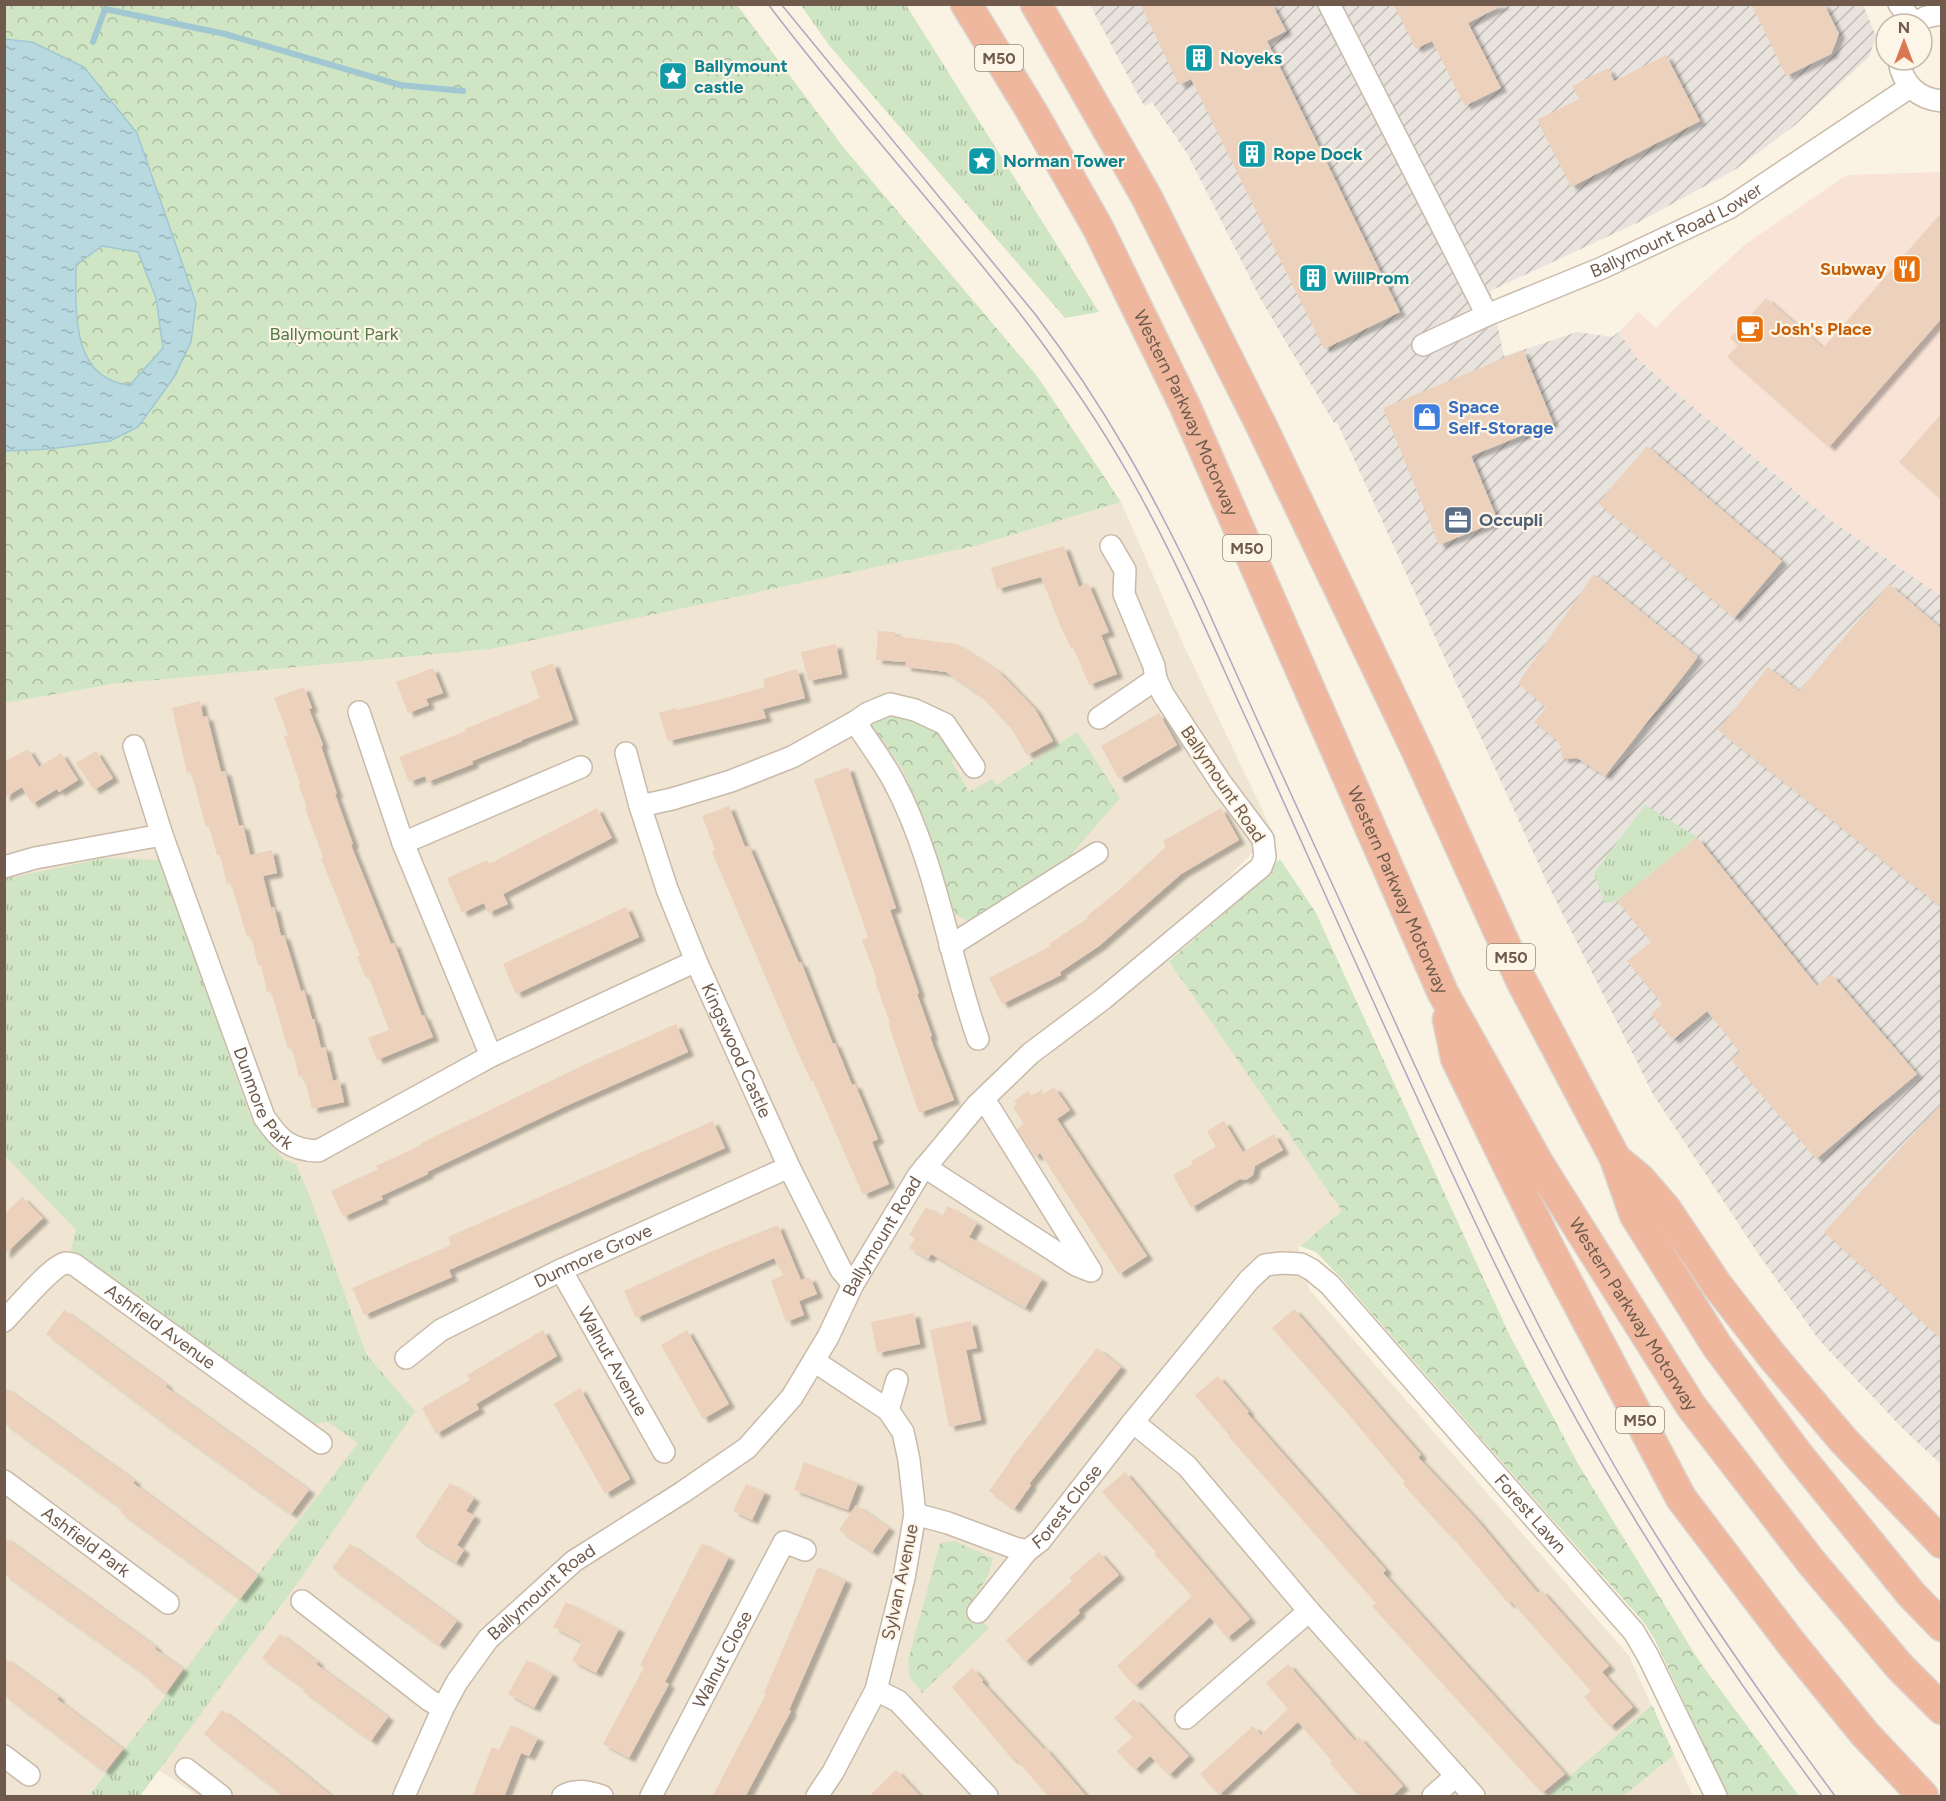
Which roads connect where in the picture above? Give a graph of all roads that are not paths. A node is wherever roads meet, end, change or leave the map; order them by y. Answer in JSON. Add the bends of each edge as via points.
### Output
{"nodes":[{"id":1,"x":966,"y":4,"type":"edge"},
{"id":2,"x":1036,"y":4,"type":"edge"},
{"id":3,"x":1329,"y":4,"type":"edge"},
{"id":4,"x":1902,"y":72,"type":"edge"},
{"id":5,"x":1911,"y":87,"type":"junction"},
{"id":6,"x":1941,"y":101,"type":"edge"},
{"id":7,"x":1487,"y":315,"type":"junction"},
{"id":8,"x":1423,"y":345,"type":"dead end"},
{"id":9,"x":1111,"y":546,"type":"dead end"},
{"id":10,"x":1156,"y":678,"type":"junction"},
{"id":11,"x":359,"y":712,"type":"dead end"},
{"id":12,"x":1099,"y":718,"type":"dead end"},
{"id":13,"x":855,"y":722,"type":"junction"},
{"id":14,"x":134,"y":746,"type":"dead end"},
{"id":15,"x":626,"y":753,"type":"dead end"},
{"id":16,"x":581,"y":767,"type":"dead end"},
{"id":17,"x":974,"y":767,"type":"dead end"},
{"id":18,"x":640,"y":806,"type":"junction"},
{"id":19,"x":162,"y":835,"type":"junction"},
{"id":20,"x":403,"y":843,"type":"junction"},
{"id":21,"x":1097,"y":853,"type":"dead end"},
{"id":22,"x":4,"y":867,"type":"edge"},
{"id":23,"x":950,"y":946,"type":"junction"},
{"id":24,"x":696,"y":961,"type":"junction"},
{"id":25,"x":1443,"y":993,"type":"junction"},
{"id":26,"x":978,"y":1039,"type":"dead end"},
{"id":27,"x":491,"y":1056,"type":"junction"},
{"id":28,"x":984,"y":1099,"type":"junction"},
{"id":29,"x":1614,"y":1158,"type":"junction"},
{"id":30,"x":789,"y":1167,"type":"junction"},
{"id":31,"x":925,"y":1167,"type":"junction"},
{"id":32,"x":1300,"y":1264,"type":"joint"},
{"id":33,"x":561,"y":1270,"type":"junction"},
{"id":34,"x":853,"y":1284,"type":"junction"},
{"id":35,"x":4,"y":1321,"type":"edge"},
{"id":36,"x":406,"y":1358,"type":"dead end"},
{"id":37,"x":814,"y":1361,"type":"junction"},
{"id":38,"x":897,"y":1380,"type":"dead end"},
{"id":39,"x":888,"y":1410,"type":"junction"},
{"id":40,"x":1133,"y":1422,"type":"junction"},
{"id":41,"x":321,"y":1443,"type":"dead end"},
{"id":42,"x":664,"y":1452,"type":"dead end"},
{"id":43,"x":4,"y":1481,"type":"edge"},
{"id":44,"x":1681,"y":1498,"type":"junction"},
{"id":45,"x":915,"y":1514,"type":"junction"},
{"id":46,"x":1941,"y":1544,"type":"edge"},
{"id":47,"x":805,"y":1550,"type":"dead end"},
{"id":48,"x":1027,"y":1551,"type":"junction"},
{"id":49,"x":302,"y":1601,"type":"dead end"},
{"id":50,"x":168,"y":1603,"type":"dead end"},
{"id":51,"x":1309,"y":1611,"type":"junction"},
{"id":52,"x":978,"y":1612,"type":"dead end"},
{"id":53,"x":1941,"y":1626,"type":"edge"},
{"id":54,"x":876,"y":1690,"type":"junction"},
{"id":55,"x":443,"y":1708,"type":"junction"},
{"id":56,"x":1941,"y":1709,"type":"edge"},
{"id":57,"x":1186,"y":1718,"type":"dead end"},
{"id":58,"x":4,"y":1756,"type":"edge"},
{"id":59,"x":186,"y":1769,"type":"dead end"},
{"id":60,"x":29,"y":1775,"type":"dead end"},
{"id":61,"x":1456,"y":1776,"type":"junction"},
{"id":62,"x":221,"y":1797,"type":"edge"},
{"id":63,"x":404,"y":1797,"type":"edge"},
{"id":64,"x":563,"y":1797,"type":"edge"},
{"id":65,"x":602,"y":1797,"type":"edge"},
{"id":66,"x":651,"y":1797,"type":"edge"},
{"id":67,"x":817,"y":1797,"type":"edge"},
{"id":68,"x":987,"y":1797,"type":"edge"},
{"id":69,"x":1433,"y":1797,"type":"edge"},
{"id":70,"x":1474,"y":1797,"type":"edge"},
{"id":71,"x":1716,"y":1797,"type":"edge"},
{"id":72,"x":1903,"y":1797,"type":"edge"},
{"id":73,"x":1923,"y":1797,"type":"edge"}],
"edges":[{"from":1,"to":25,"type":"highway","name":"Western Parkway Motorway","number":"M50","via":[[1098,228],[1185,406]]},
{"from":2,"to":29,"type":"highway","number":"M50","via":[[1146,196],[1261,425],[1521,980]]},
{"from":3,"to":7,"type":"street"},
{"from":4,"to":5,"type":"street"},
{"from":5,"to":6,"type":"street","via":[[1925,98]]},
{"from":5,"to":7,"type":"street","name":"Ballymount Road Lower","via":[[1729,208],[1602,268]]},
{"from":7,"to":8,"type":"street","name":"Ballymount Road Lower"},
{"from":9,"to":10,"type":"street","name":"Ballymount Road","via":[[1125,570],[1124,594]]},
{"from":10,"to":12,"type":"street"},
{"from":10,"to":28,"type":"street","name":"Ballymount Road","via":[[1221,783],[1263,839],[1265,857],[1261,867],[1103,999],[1031,1053]]},
{"from":11,"to":20,"type":"street"},
{"from":13,"to":17,"type":"street","via":[[890,704],[915,710],[945,724]]},
{"from":13,"to":18,"type":"street","via":[[792,757],[741,777]]},
{"from":13,"to":23,"type":"street","via":[[893,780],[915,831]]},
{"from":14,"to":19,"type":"street","name":"Dunmore Park"},
{"from":15,"to":18,"type":"street","name":"Kingswood Castle"},
{"from":16,"to":20,"type":"street"},
{"from":18,"to":24,"type":"street","name":"Kingswood Castle"},
{"from":19,"to":22,"type":"street"},
{"from":19,"to":27,"type":"street","name":"Dunmore Park","via":[[264,1117],[278,1137],[300,1150],[318,1151]]},
{"from":20,"to":27,"type":"street"},
{"from":21,"to":23,"type":"street"},
{"from":23,"to":26,"type":"street"},
{"from":24,"to":27,"type":"street","name":"Dunmore Park"},
{"from":24,"to":30,"type":"street","name":"Kingswood Castle"},
{"from":25,"to":44,"type":"highway","number":"M50","via":[[1456,1058],[1550,1250]]},
{"from":25,"to":56,"type":"highway","name":"Western Parkway Motorway","number":"M50","via":[[1538,1162],[1691,1406],[1812,1563]]},
{"from":28,"to":31,"type":"street","name":"Ballymount Road"},
{"from":28,"to":31,"type":"street","via":[[1095,1277]]},
{"from":29,"to":46,"type":"highway","number":"M50","via":[[1641,1179],[1665,1208],[1717,1285],[1844,1441]]},
{"from":29,"to":53,"type":"highway","number":"M50","via":[[1635,1215],[1717,1346],[1799,1456]]},
{"from":30,"to":33,"type":"street","name":"Dunmore Grove"},
{"from":30,"to":34,"type":"street","name":"Kingswood Castle","via":[[841,1270]]},
{"from":31,"to":34,"type":"street","name":"Ballymount Road"},
{"from":32,"to":40,"type":"street","name":"Forest Close","via":[[1265,1265]]},
{"from":32,"to":71,"type":"street","name":"Forest Lawn","via":[[1330,1285],[1634,1632]]},
{"from":33,"to":36,"type":"street","name":"Dunmore Grove","via":[[441,1330]]},
{"from":33,"to":42,"type":"street","name":"Walnut Avenue"},
{"from":34,"to":37,"type":"street","name":"Ballymount Road"},
{"from":35,"to":41,"type":"street","name":"Ashfield Avenue","via":[[46,1276],[66,1263],[75,1265]]},
{"from":37,"to":39,"type":"street","name":"Sylvan Avenue"},
{"from":37,"to":55,"type":"street","name":"Ballymount Road","via":[[792,1397],[747,1448],[574,1561],[513,1615],[488,1639]]},
{"from":38,"to":39,"type":"street"},
{"from":39,"to":45,"type":"street","name":"Sylvan Avenue","via":[[903,1432]]},
{"from":40,"to":48,"type":"street","name":"Forest Close","via":[[1040,1541]]},
{"from":40,"to":51,"type":"street","via":[[1187,1466]]},
{"from":43,"to":50,"type":"street","name":"Ashfield Park"},
{"from":44,"to":72,"type":"highway","number":"M50","via":[[1774,1640]]},
{"from":44,"to":73,"type":"highway","number":"M50","via":[[1837,1700]]},
{"from":45,"to":48,"type":"street","name":"Forest Close"},
{"from":45,"to":54,"type":"street","name":"Sylvan Avenue","via":[[904,1578]]},
{"from":47,"to":66,"type":"street","name":"Walnut Close","via":[[784,1542]]},
{"from":48,"to":52,"type":"street"},
{"from":49,"to":55,"type":"street"},
{"from":51,"to":57,"type":"street"},
{"from":51,"to":61,"type":"street"},
{"from":54,"to":67,"type":"street","name":"Sylvan Avenue"},
{"from":54,"to":68,"type":"street","via":[[898,1701]]},
{"from":55,"to":63,"type":"street","name":"Ballymount Road"},
{"from":58,"to":60,"type":"street"},
{"from":59,"to":62,"type":"street"},
{"from":61,"to":69,"type":"street"},
{"from":61,"to":70,"type":"street"},
{"from":64,"to":65,"type":"street","via":[[584,1790]]}]}
